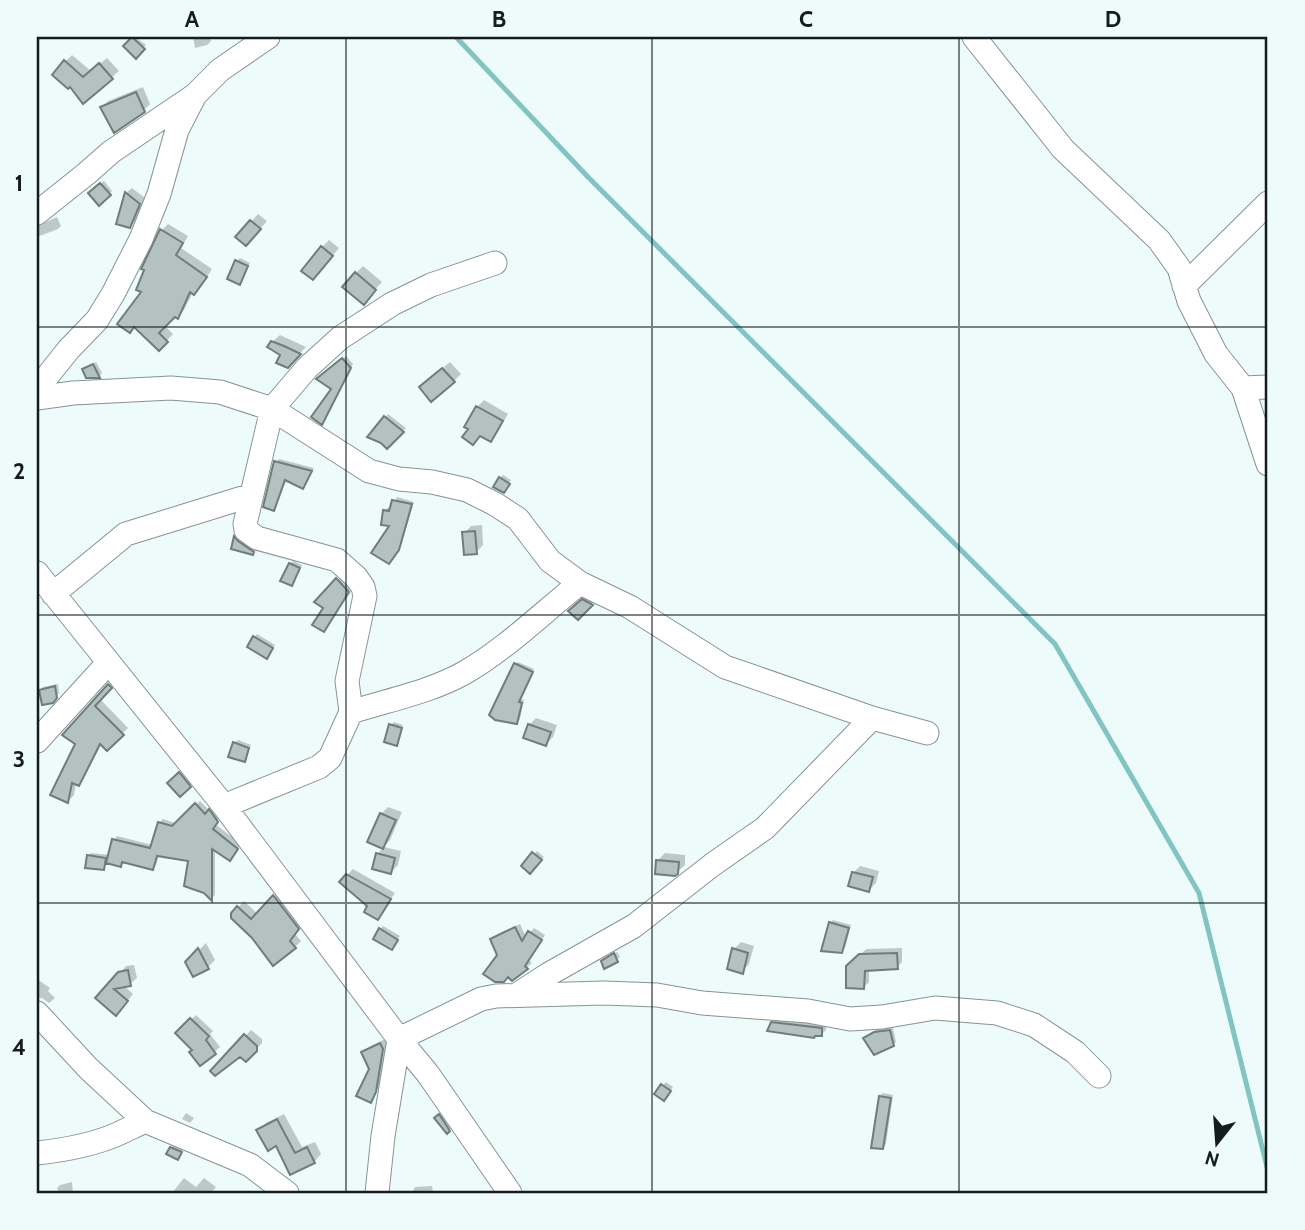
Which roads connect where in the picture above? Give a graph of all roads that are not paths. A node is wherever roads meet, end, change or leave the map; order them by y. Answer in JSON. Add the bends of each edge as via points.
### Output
{"nodes":[{"id":1,"x":268,"y":37,"type":"edge"},
{"id":2,"x":974,"y":37,"type":"edge"},
{"id":3,"x":195,"y":95,"type":"junction"},
{"id":4,"x":1268,"y":203,"type":"edge"},
{"id":5,"x":37,"y":213,"type":"edge"},
{"id":6,"x":495,"y":263,"type":"dead end"},
{"id":7,"x":1184,"y":286,"type":"junction"},
{"id":8,"x":1268,"y":387,"type":"edge"},
{"id":9,"x":1243,"y":388,"type":"junction"},
{"id":10,"x":37,"y":389,"type":"edge"},
{"id":11,"x":37,"y":398,"type":"edge"},
{"id":12,"x":272,"y":409,"type":"junction"},
{"id":13,"x":1268,"y":464,"type":"edge"},
{"id":14,"x":252,"y":495,"type":"junction"},
{"id":15,"x":37,"y":573,"type":"edge"},
{"id":16,"x":580,"y":583,"type":"junction"},
{"id":17,"x":53,"y":594,"type":"junction"},
{"id":18,"x":108,"y":663,"type":"junction"},
{"id":19,"x":351,"y":712,"type":"junction"},
{"id":20,"x":872,"y":718,"type":"junction"},
{"id":21,"x":927,"y":733,"type":"dead end"},
{"id":22,"x":37,"y":741,"type":"edge"},
{"id":23,"x":224,"y":806,"type":"junction"},
{"id":24,"x":517,"y":995,"type":"junction"},
{"id":25,"x":37,"y":1013,"type":"edge"},
{"id":26,"x":399,"y":1039,"type":"junction"},
{"id":27,"x":1099,"y":1076,"type":"dead end"},
{"id":28,"x":145,"y":1121,"type":"junction"},
{"id":29,"x":37,"y":1153,"type":"edge"},
{"id":30,"x":287,"y":1193,"type":"edge"},
{"id":31,"x":377,"y":1193,"type":"edge"},
{"id":32,"x":509,"y":1193,"type":"edge"}],
"edges":[{"from":1,"to":3,"type":"street"},
{"from":2,"to":7,"type":"street","via":[[1063,149],[1159,240],[1179,268]]},
{"from":3,"to":5,"type":"street","via":[[110,152]]},
{"from":3,"to":10,"type":"street","via":[[177,130],[141,239],[113,294],[97,320]]},
{"from":4,"to":7,"type":"street"},
{"from":6,"to":12,"type":"street","via":[[431,285],[340,338]]},
{"from":7,"to":9,"type":"street","via":[[1216,354]]},
{"from":8,"to":9,"type":"street"},
{"from":9,"to":13,"type":"street"},
{"from":11,"to":12,"type":"street","via":[[171,388],[220,392]]},
{"from":12,"to":14,"type":"street"},
{"from":12,"to":16,"type":"street","via":[[369,471],[467,490],[495,504],[518,519],[550,561]]},
{"from":14,"to":17,"type":"street","via":[[126,534]]},
{"from":14,"to":19,"type":"street","via":[[246,530],[257,538],[337,561],[363,587],[347,681]]},
{"from":15,"to":17,"type":"street"},
{"from":16,"to":19,"type":"street","via":[[464,673]]},
{"from":16,"to":20,"type":"street","via":[[630,607],[725,667]]},
{"from":17,"to":18,"type":"street"},
{"from":18,"to":22,"type":"street"},
{"from":18,"to":23,"type":"street"},
{"from":19,"to":23,"type":"street","via":[[330,758],[319,767]]},
{"from":20,"to":21,"type":"street"},
{"from":20,"to":24,"type":"street","via":[[765,828],[634,926]]},
{"from":23,"to":26,"type":"street"},
{"from":24,"to":26,"type":"street","via":[[481,999]]},
{"from":24,"to":27,"type":"street","via":[[657,995],[850,1019],[935,1008],[997,1013],[1034,1025],[1075,1052]]},
{"from":25,"to":28,"type":"street"},
{"from":26,"to":31,"type":"street"},
{"from":26,"to":32,"type":"street"},
{"from":28,"to":29,"type":"street","via":[[92,1143]]},
{"from":28,"to":30,"type":"street","via":[[250,1165]]}]}
